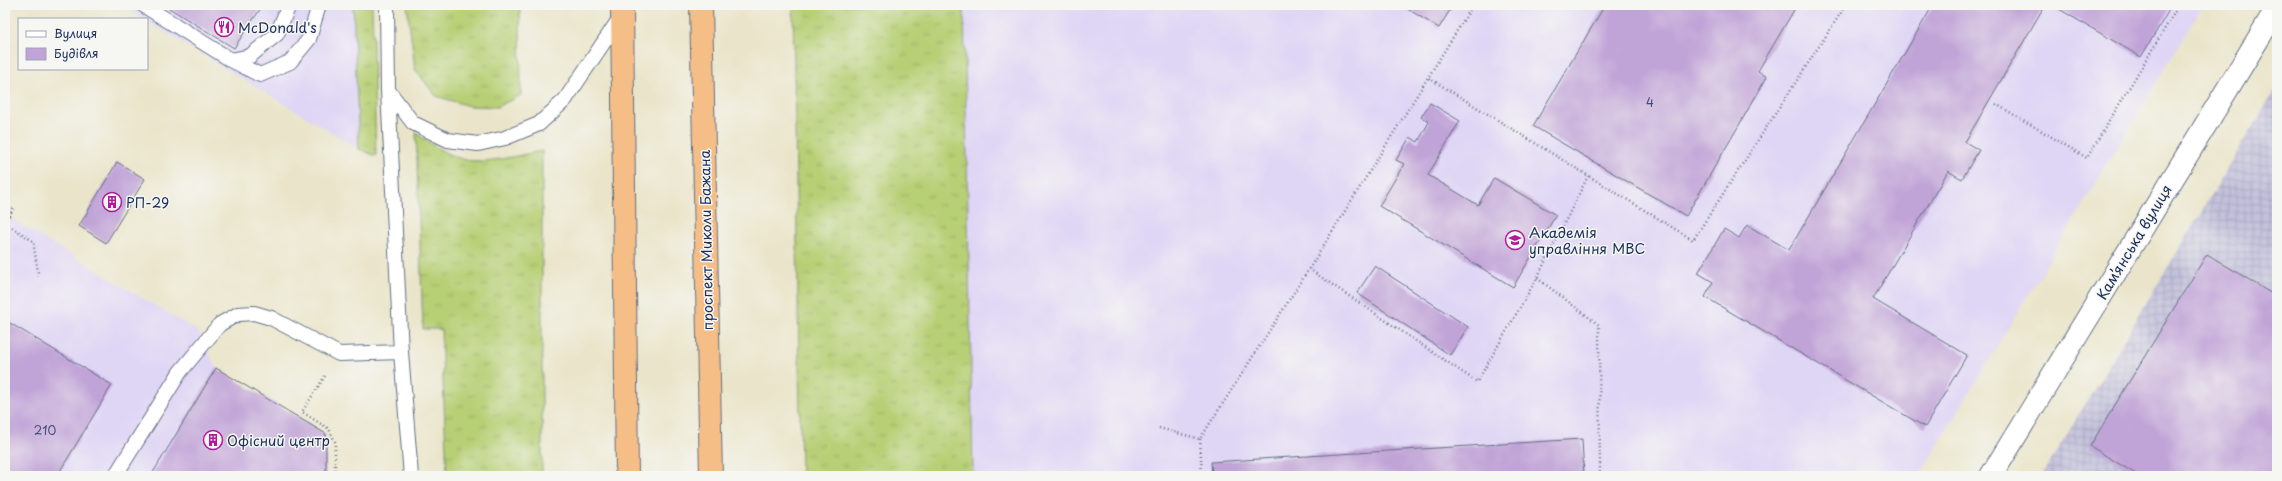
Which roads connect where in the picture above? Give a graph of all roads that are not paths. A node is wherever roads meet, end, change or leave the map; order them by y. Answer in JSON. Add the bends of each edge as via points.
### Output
{"nodes":[{"id":1,"x":143,"y":5,"type":"edge"},
{"id":2,"x":290,"y":5,"type":"edge"},
{"id":3,"x":319,"y":5,"type":"edge"},
{"id":4,"x":387,"y":5,"type":"edge"},
{"id":5,"x":702,"y":5,"type":"edge"},
{"id":6,"x":2277,"y":8,"type":"edge"},
{"id":7,"x":622,"y":10,"type":"edge"},
{"id":8,"x":230,"y":60,"type":"junction"},
{"id":9,"x":388,"y":90,"type":"junction"},
{"id":10,"x":401,"y":352,"type":"junction"},
{"id":11,"x":115,"y":476,"type":"edge"},
{"id":12,"x":411,"y":476,"type":"edge"},
{"id":13,"x":627,"y":476,"type":"edge"},
{"id":14,"x":711,"y":476,"type":"edge"},
{"id":15,"x":1990,"y":476,"type":"edge"}],
"edges":[{"from":1,"to":8,"type":"lane"},
{"from":2,"to":8,"type":"lane","via":[[277,34],[250,56]]},
{"from":3,"to":8,"type":"lane","via":[[309,39],[290,62],[260,75]]},
{"from":4,"to":9,"type":"lane"},
{"from":5,"to":14,"type":"highway","name":"проспект Миколи Бажана"},
{"from":6,"to":15,"type":"street","name":"Камʼянська вулиця"},
{"from":7,"to":9,"type":"lane","via":[[564,100],[539,124],[505,138],[478,144],[448,140],[413,123]]},
{"from":7,"to":13,"type":"highway"},
{"from":9,"to":10,"type":"lane"},
{"from":10,"to":11,"type":"lane","via":[[339,354],[271,318],[254,313],[238,314],[220,324],[180,372]]},
{"from":10,"to":12,"type":"lane"}]}
